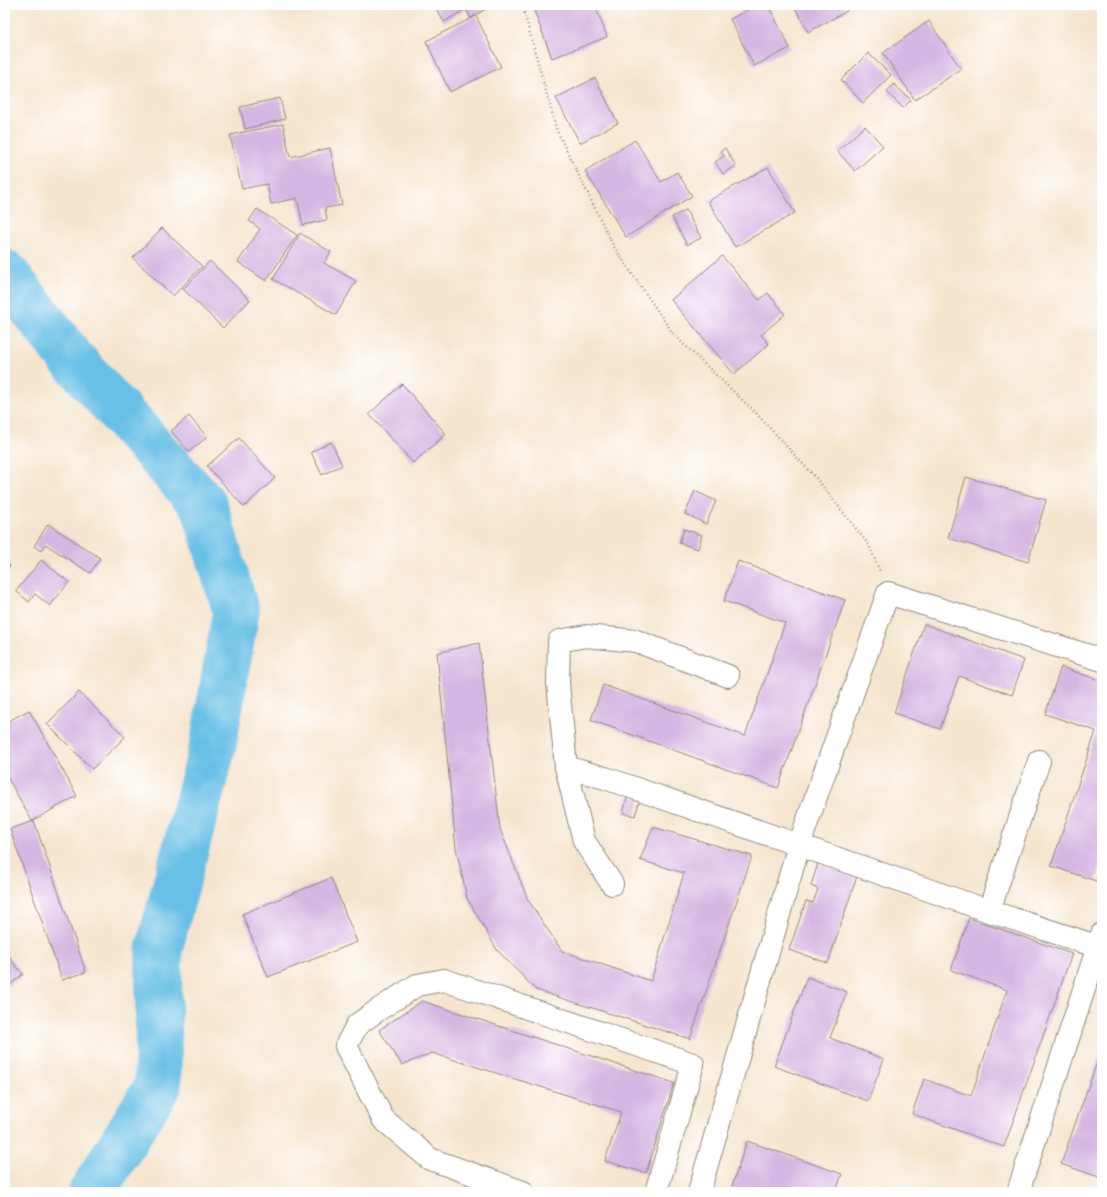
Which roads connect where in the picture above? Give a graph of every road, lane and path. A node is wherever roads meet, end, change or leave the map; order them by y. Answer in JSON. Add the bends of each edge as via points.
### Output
{"nodes":[{"id":1,"x":522,"y":5,"type":"edge"},
{"id":2,"x":888,"y":592,"type":"junction"},
{"id":3,"x":1102,"y":660,"type":"edge"},
{"id":4,"x":728,"y":676,"type":"dead end"},
{"id":5,"x":1040,"y":761,"type":"dead end"},
{"id":6,"x":566,"y":767,"type":"junction"},
{"id":7,"x":799,"y":845,"type":"junction"},
{"id":8,"x":612,"y":884,"type":"dead end"},
{"id":9,"x":989,"y":911,"type":"junction"},
{"id":10,"x":1101,"y":942,"type":"edge"},
{"id":11,"x":523,"y":1192,"type":"edge"},
{"id":12,"x":656,"y":1192,"type":"edge"},
{"id":13,"x":699,"y":1192,"type":"edge"},
{"id":14,"x":1018,"y":1192,"type":"edge"}],
"edges":[{"from":1,"to":2,"type":"path","via":[[557,131],[614,247],[674,335],[756,413],[831,496],[869,545]]},
{"from":2,"to":3,"type":"street"},
{"from":2,"to":7,"type":"street"},
{"from":4,"to":6,"type":"street","via":[[636,641],[586,636],[559,641],[558,683]]},
{"from":5,"to":9,"type":"street"},
{"from":6,"to":7,"type":"street"},
{"from":6,"to":8,"type":"street","via":[[584,841]]},
{"from":7,"to":9,"type":"street"},
{"from":7,"to":13,"type":"street"},
{"from":9,"to":10,"type":"street"},
{"from":10,"to":14,"type":"street"},
{"from":11,"to":12,"type":"street","via":[[430,1159],[383,1119],[346,1046],[357,1025],[417,985],[444,980],[693,1064]]}]}
